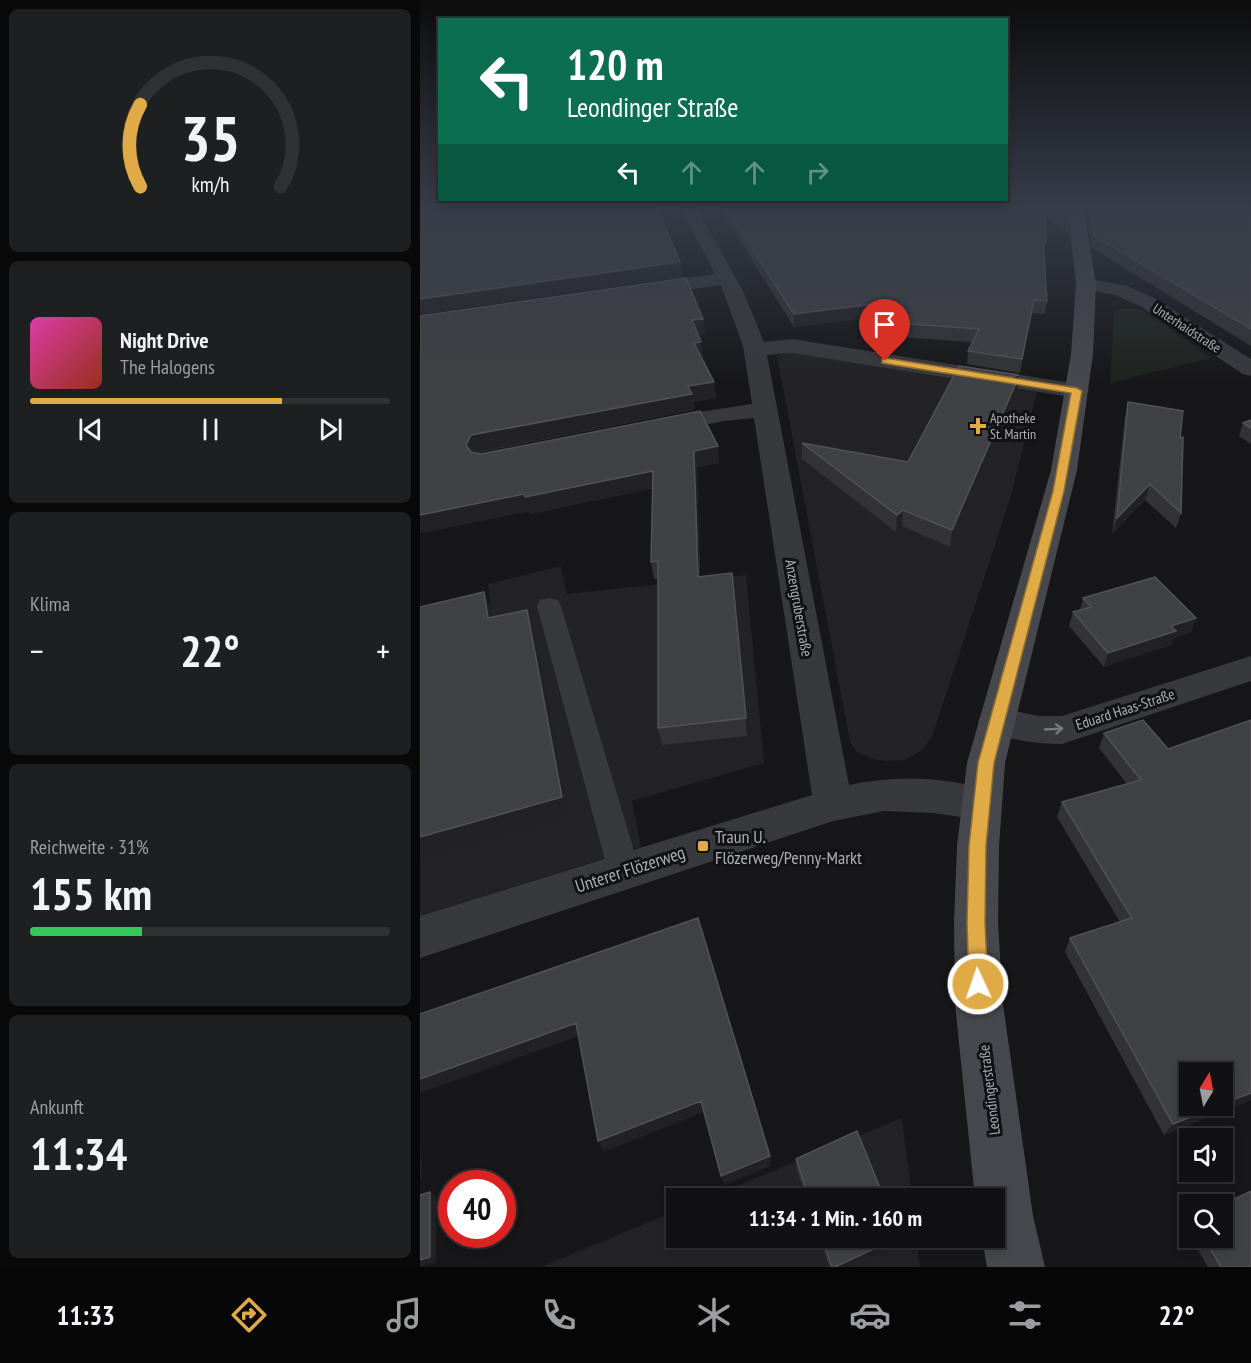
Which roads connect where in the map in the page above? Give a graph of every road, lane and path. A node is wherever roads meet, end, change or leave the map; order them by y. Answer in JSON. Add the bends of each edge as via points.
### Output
{"nodes":[{"id":1,"x":719,"y":263,"type":"edge"},
{"id":2,"x":1083,"y":263,"type":"edge"},
{"id":3,"x":727,"y":278,"type":"junction"},
{"id":4,"x":1086,"y":284,"type":"junction"},
{"id":5,"x":627,"y":292,"type":"edge"},
{"id":6,"x":1251,"y":344,"type":"edge"},
{"id":7,"x":754,"y":350,"type":"junction"},
{"id":8,"x":1221,"y":350,"type":"junction"},
{"id":9,"x":1251,"y":369,"type":"edge"},
{"id":10,"x":1077,"y":391,"type":"junction"},
{"id":11,"x":765,"y":410,"type":"junction"},
{"id":12,"x":631,"y":432,"type":"edge"},
{"id":13,"x":549,"y":606,"type":"dead end"},
{"id":14,"x":1251,"y":668,"type":"edge"},
{"id":15,"x":996,"y":721,"type":"junction"},
{"id":16,"x":982,"y":804,"type":"junction"},
{"id":17,"x":833,"y":805,"type":"junction"},
{"id":18,"x":624,"y":871,"type":"junction"},
{"id":19,"x":420,"y":937,"type":"edge"},
{"id":20,"x":1016,"y":1267,"type":"edge"}],
"edges":[{"from":1,"to":3,"type":"street","name":"Anzengruberstraße"},
{"from":2,"to":4,"type":"street","name":"Leondingerstraße"},
{"from":3,"to":5,"type":"street"},
{"from":3,"to":7,"type":"street","name":"Anzengruberstraße","via":[[749,328]]},
{"from":4,"to":8,"type":"street","name":"Unterhaidstraße","via":[[1133,295]]},
{"from":4,"to":10,"type":"street","name":"Leondingerstraße"},
{"from":6,"to":8,"type":"street"},
{"from":7,"to":10,"type":"street","via":[[792,346]]},
{"from":7,"to":11,"type":"street","name":"Anzengruberstraße"},
{"from":8,"to":9,"type":"street","name":"Unterhaidstraße"},
{"from":10,"to":15,"type":"street","name":"Leondingerstraße","via":[[1056,501]]},
{"from":11,"to":12,"type":"street"},
{"from":11,"to":17,"type":"street","name":"Anzengruberstraße"},
{"from":13,"to":18,"type":"lane"},
{"from":15,"to":14,"type":"street","name":"Eduard Haas-Straße","one_way":true,"via":[[1038,730],[1062,730]]},
{"from":15,"to":16,"type":"street","name":"Leondingerstraße"},
{"from":16,"to":17,"type":"street","name":"Unterer Flözerweg","via":[[928,795],[881,795]]},
{"from":16,"to":20,"type":"street","name":"Leondingerstraße","via":[[976,923],[979,1004],[1005,1216]]},
{"from":17,"to":18,"type":"street","name":"Unterer Flözerweg"},
{"from":18,"to":19,"type":"street","name":"Unterer Flözerweg"}]}
